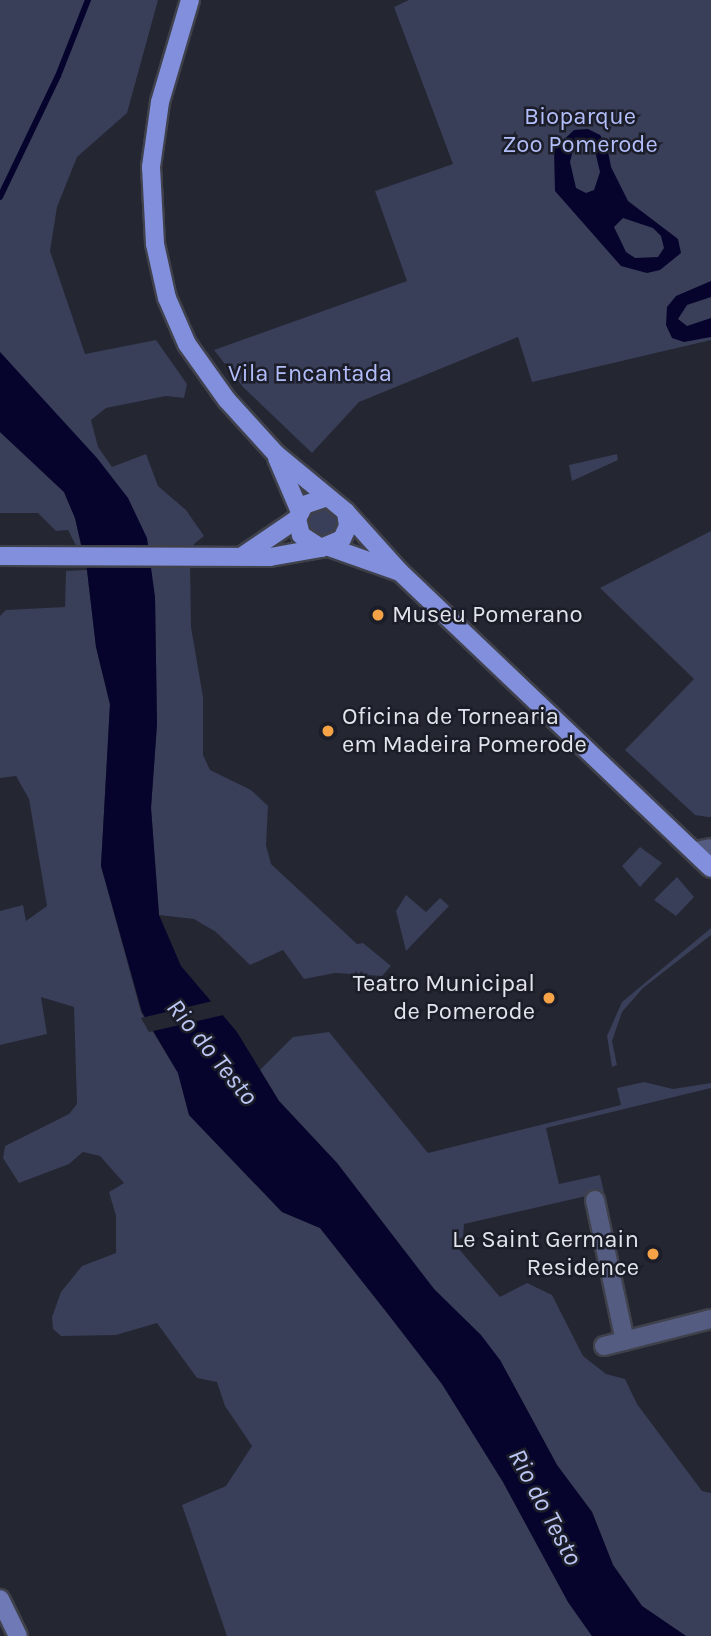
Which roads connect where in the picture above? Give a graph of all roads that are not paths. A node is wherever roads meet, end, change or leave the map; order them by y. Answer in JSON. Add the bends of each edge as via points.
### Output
{"nodes":[{"id":1,"x":190,"y":0,"type":"edge"},
{"id":2,"x":275,"y":454,"type":"junction"},
{"id":3,"x":327,"y":497,"type":"junction"},
{"id":4,"x":346,"y":512,"type":"junction"},
{"id":5,"x":299,"y":515,"type":"junction"},
{"id":6,"x":325,"y":547,"type":"junction"},
{"id":7,"x":0,"y":556,"type":"edge"},
{"id":8,"x":241,"y":556,"type":"junction"},
{"id":9,"x":400,"y":572,"type":"junction"},
{"id":10,"x":704,"y":849,"type":"edge"},
{"id":11,"x":711,"y":868,"type":"edge"},
{"id":12,"x":595,"y":1200,"type":"dead end"},
{"id":13,"x":711,"y":1319,"type":"edge"},
{"id":14,"x":625,"y":1341,"type":"junction"},
{"id":15,"x":604,"y":1346,"type":"dead end"},
{"id":16,"x":0,"y":1599,"type":"edge"},
{"id":17,"x":18,"y":1636,"type":"edge"}],
"edges":[{"from":1,"to":2,"type":"main road","via":[[154,135],[155,244],[167,298],[187,344],[204,372]]},
{"from":2,"to":3,"type":"main road"},
{"from":2,"to":5,"type":"main road"},
{"from":3,"to":4,"type":"main road"},
{"from":3,"to":5,"type":"main road","via":[[311,500]]},
{"from":4,"to":6,"type":"main road","via":[[346,533]]},
{"from":4,"to":9,"type":"main road"},
{"from":5,"to":6,"type":"main road","via":[[301,535]]},
{"from":5,"to":8,"type":"main road"},
{"from":6,"to":8,"type":"main road","via":[[289,555]]},
{"from":6,"to":9,"type":"main road"},
{"from":7,"to":8,"type":"main road"},
{"from":9,"to":10,"type":"main road"},
{"from":10,"to":11,"type":"main road"},
{"from":12,"to":14,"type":"street"},
{"from":13,"to":14,"type":"street"},
{"from":14,"to":15,"type":"street"},
{"from":16,"to":17,"type":"main road"}]}
